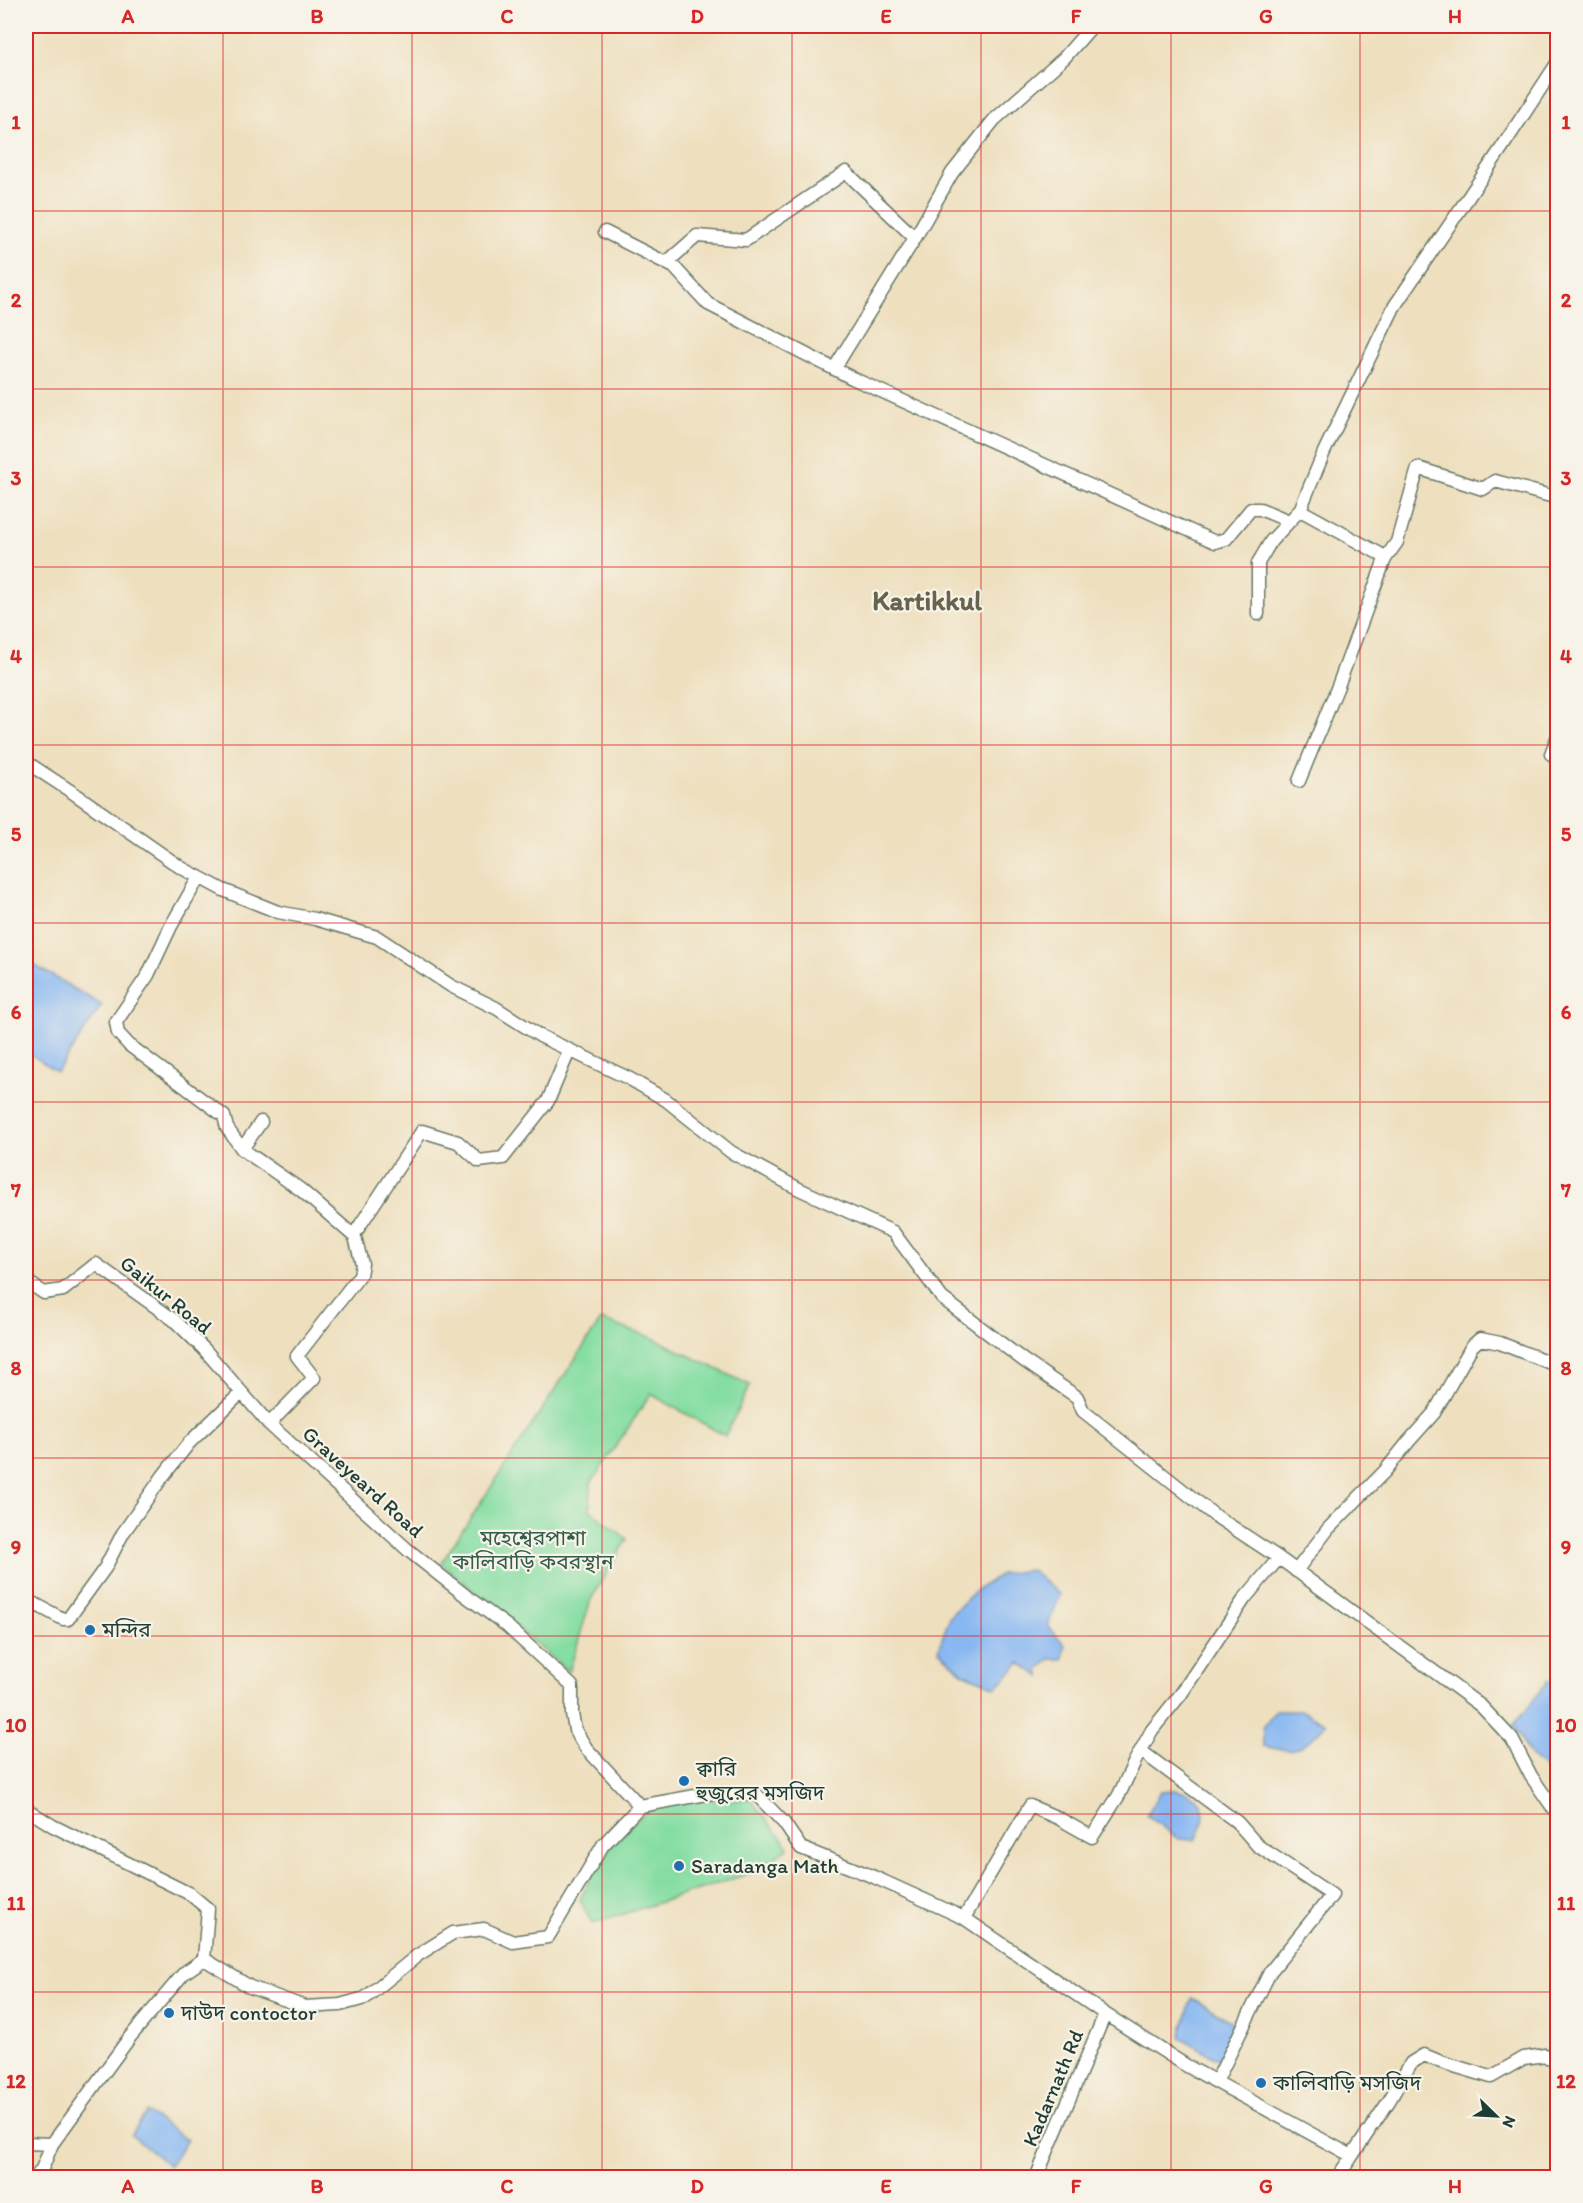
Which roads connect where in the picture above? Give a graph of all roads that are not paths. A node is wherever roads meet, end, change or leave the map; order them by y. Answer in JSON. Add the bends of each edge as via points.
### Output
{"nodes":[{"id":1,"x":1092,"y":26,"type":"edge"},
{"id":2,"x":1557,"y":62,"type":"edge"},
{"id":3,"x":605,"y":232,"type":"dead end"},
{"id":4,"x":915,"y":238,"type":"junction"},
{"id":5,"x":666,"y":263,"type":"junction"},
{"id":6,"x":834,"y":369,"type":"junction"},
{"id":7,"x":1557,"y":498,"type":"edge"},
{"id":8,"x":1300,"y":510,"type":"junction"},
{"id":9,"x":1289,"y":521,"type":"junction"},
{"id":10,"x":1385,"y":559,"type":"junction"},
{"id":11,"x":1258,"y":614,"type":"dead end"},
{"id":12,"x":1557,"y":736,"type":"edge"},
{"id":13,"x":1551,"y":754,"type":"dead end"},
{"id":14,"x":26,"y":762,"type":"edge"},
{"id":15,"x":1299,"y":782,"type":"dead end"},
{"id":16,"x":198,"y":877,"type":"junction"},
{"id":17,"x":569,"y":1051,"type":"junction"},
{"id":18,"x":261,"y":1122,"type":"dead end"},
{"id":19,"x":242,"y":1149,"type":"junction"},
{"id":20,"x":357,"y":1230,"type":"dead end"},
{"id":21,"x":26,"y":1281,"type":"edge"},
{"id":22,"x":1557,"y":1366,"type":"edge"},
{"id":23,"x":241,"y":1393,"type":"junction"},
{"id":24,"x":269,"y":1424,"type":"junction"},
{"id":25,"x":1279,"y":1558,"type":"junction"},
{"id":26,"x":1296,"y":1571,"type":"junction"},
{"id":27,"x":26,"y":1615,"type":"edge"},
{"id":28,"x":1140,"y":1751,"type":"junction"},
{"id":29,"x":640,"y":1806,"type":"junction"},
{"id":30,"x":26,"y":1809,"type":"edge"},
{"id":31,"x":1557,"y":1815,"type":"edge"},
{"id":32,"x":964,"y":1918,"type":"junction"},
{"id":33,"x":204,"y":1959,"type":"junction"},
{"id":34,"x":1105,"y":2014,"type":"junction"},
{"id":35,"x":1557,"y":2064,"type":"edge"},
{"id":36,"x":1216,"y":2082,"type":"junction"},
{"id":37,"x":26,"y":2143,"type":"edge"},
{"id":38,"x":52,"y":2144,"type":"junction"},
{"id":39,"x":1352,"y":2156,"type":"junction"},
{"id":40,"x":35,"y":2178,"type":"edge"},
{"id":41,"x":1036,"y":2178,"type":"edge"},
{"id":42,"x":1337,"y":2178,"type":"edge"}],
"edges":[{"from":1,"to":4,"type":"street","via":[[1064,58],[994,120],[952,173]]},
{"from":2,"to":8,"type":"street","via":[[1394,307]]},
{"from":3,"to":5,"type":"street"},
{"from":4,"to":5,"type":"street","via":[[846,172],[746,240],[697,236]]},
{"from":4,"to":6,"type":"street"},
{"from":5,"to":6,"type":"street","via":[[708,304]]},
{"from":6,"to":9,"type":"street","via":[[1215,542],[1226,539],[1251,509]]},
{"from":7,"to":10,"type":"street","via":[[1495,481],[1483,489],[1418,468],[1397,542]]},
{"from":8,"to":9,"type":"street"},
{"from":8,"to":10,"type":"street"},
{"from":9,"to":11,"type":"street","via":[[1258,563]]},
{"from":10,"to":15,"type":"street"},
{"from":12,"to":13,"type":"street"},
{"from":14,"to":16,"type":"street"},
{"from":16,"to":17,"type":"street","via":[[278,912],[376,937],[451,986]]},
{"from":16,"to":19,"type":"street","via":[[148,975],[116,1022],[118,1033],[129,1045],[224,1116],[227,1128]]},
{"from":17,"to":20,"type":"street","via":[[548,1101],[503,1158],[479,1161],[458,1142],[422,1131]]},
{"from":17,"to":25,"type":"street","via":[[630,1078],[666,1100],[731,1152],[799,1189],[893,1232],[942,1298],[1077,1398],[1083,1411],[1214,1515]]},
{"from":18,"to":19,"type":"street"},
{"from":19,"to":24,"type":"street","via":[[301,1190],[355,1237],[362,1264],[360,1275],[297,1356],[314,1378]]},
{"from":21,"to":23,"type":"street","name":"Gaikur Road","via":[[44,1293],[63,1290],[96,1264],[174,1320]]},
{"from":22,"to":26,"type":"street","via":[[1500,1342],[1480,1339],[1472,1346],[1434,1413],[1328,1529]]},
{"from":23,"to":24,"type":"street","name":"Graveyeard Road"},
{"from":23,"to":27,"type":"street","via":[[189,1443],[163,1476],[68,1619],[35,1604]]},
{"from":24,"to":29,"type":"street","name":"Graveyeard Road","via":[[408,1550],[507,1626],[572,1686],[575,1730],[601,1766]]},
{"from":25,"to":26,"type":"street"},
{"from":25,"to":28,"type":"street","via":[[1245,1598]]},
{"from":26,"to":31,"type":"street","via":[[1481,1706],[1512,1739]]},
{"from":28,"to":32,"type":"street","via":[[1119,1795],[1092,1836],[1030,1806]]},
{"from":28,"to":36,"type":"street","via":[[1237,1822],[1258,1846],[1332,1895],[1270,1972]]},
{"from":29,"to":32,"type":"street","via":[[712,1793],[756,1794],[801,1848]]},
{"from":29,"to":33,"type":"street","via":[[603,1845],[548,1937],[513,1942],[484,1929],[453,1933],[418,1955],[365,1998],[340,2005],[305,2007],[250,1987]]},
{"from":30,"to":33,"type":"street","via":[[190,1894],[208,1909]]},
{"from":32,"to":34,"type":"street"},
{"from":33,"to":38,"type":"street","via":[[184,1973],[130,2037]]},
{"from":34,"to":36,"type":"street"},
{"from":34,"to":41,"type":"street","name":"Kadarnath Rd"},
{"from":35,"to":39,"type":"street","via":[[1545,2055],[1524,2058],[1491,2077],[1424,2055],[1411,2062]]},
{"from":36,"to":39,"type":"street"},
{"from":37,"to":38,"type":"street"},
{"from":38,"to":40,"type":"street"},
{"from":39,"to":42,"type":"street"}]}
